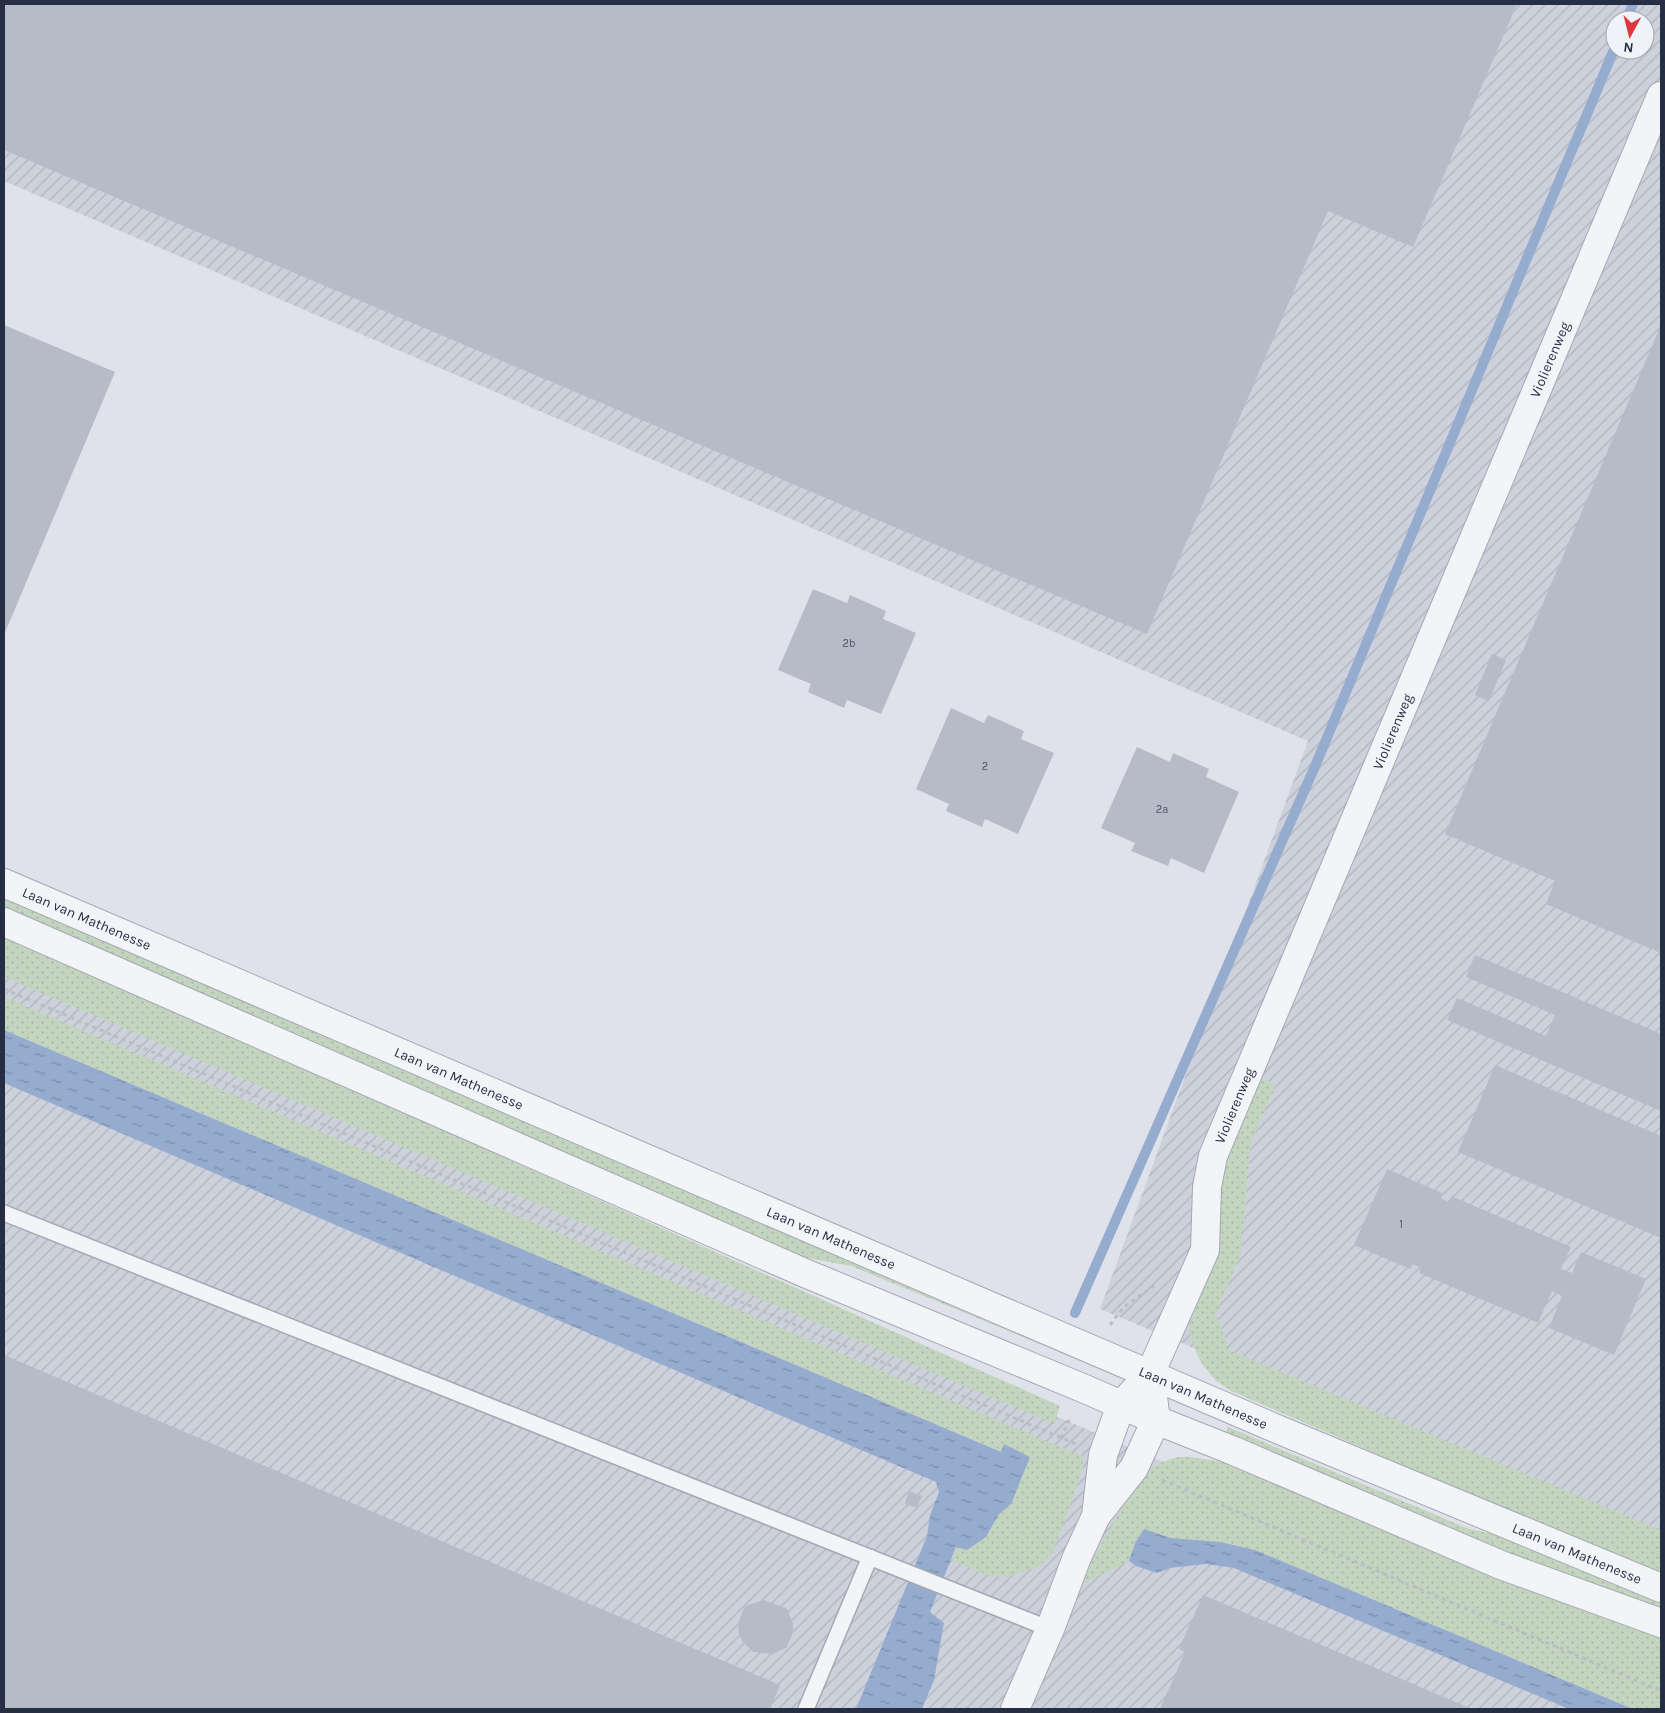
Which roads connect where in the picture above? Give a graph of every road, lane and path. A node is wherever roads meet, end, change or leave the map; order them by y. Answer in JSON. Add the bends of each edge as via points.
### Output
{"nodes":[{"id":1,"x":1661,"y":96,"type":"edge"},
{"id":2,"x":4,"y":883,"type":"edge"},
{"id":3,"x":4,"y":922,"type":"edge"},
{"id":4,"x":4,"y":989,"type":"edge"},
{"id":5,"x":4,"y":1213,"type":"edge"},
{"id":6,"x":1150,"y":1374,"type":"junction"},
{"id":7,"x":1121,"y":1405,"type":"junction"},
{"id":8,"x":1156,"y":1420,"type":"junction"},
{"id":9,"x":1102,"y":1455,"type":"junction"},
{"id":10,"x":1134,"y":1468,"type":"junction"},
{"id":11,"x":1096,"y":1516,"type":"junction"},
{"id":12,"x":870,"y":1557,"type":"junction"},
{"id":13,"x":1661,"y":1588,"type":"edge"},
{"id":14,"x":1661,"y":1622,"type":"edge"},
{"id":15,"x":1050,"y":1629,"type":"junction"},
{"id":16,"x":1661,"y":1691,"type":"edge"},
{"id":17,"x":806,"y":1709,"type":"edge"},
{"id":18,"x":1016,"y":1709,"type":"edge"}],
"edges":[{"from":1,"to":6,"type":"street","name":"Violierenweg","via":[[1212,1156],[1207,1187],[1205,1250]]},
{"from":2,"to":6,"type":"street","name":"Laan van Mathenesse"},
{"from":3,"to":7,"type":"street","via":[[807,1274]]},
{"from":4,"to":9,"type":"path"},
{"from":5,"to":12,"type":"lane"},
{"from":6,"to":7,"type":"street"},
{"from":6,"to":8,"type":"street"},
{"from":6,"to":13,"type":"street","name":"Laan van Mathenesse"},
{"from":7,"to":8,"type":"street"},
{"from":7,"to":9,"type":"street"},
{"from":8,"to":10,"type":"street"},
{"from":8,"to":14,"type":"street","via":[[1501,1565]]},
{"from":9,"to":11,"type":"street"},
{"from":10,"to":11,"type":"street"},
{"from":10,"to":16,"type":"path"},
{"from":11,"to":15,"type":"street"},
{"from":12,"to":15,"type":"lane"},
{"from":12,"to":17,"type":"lane"},
{"from":15,"to":18,"type":"street"}]}
